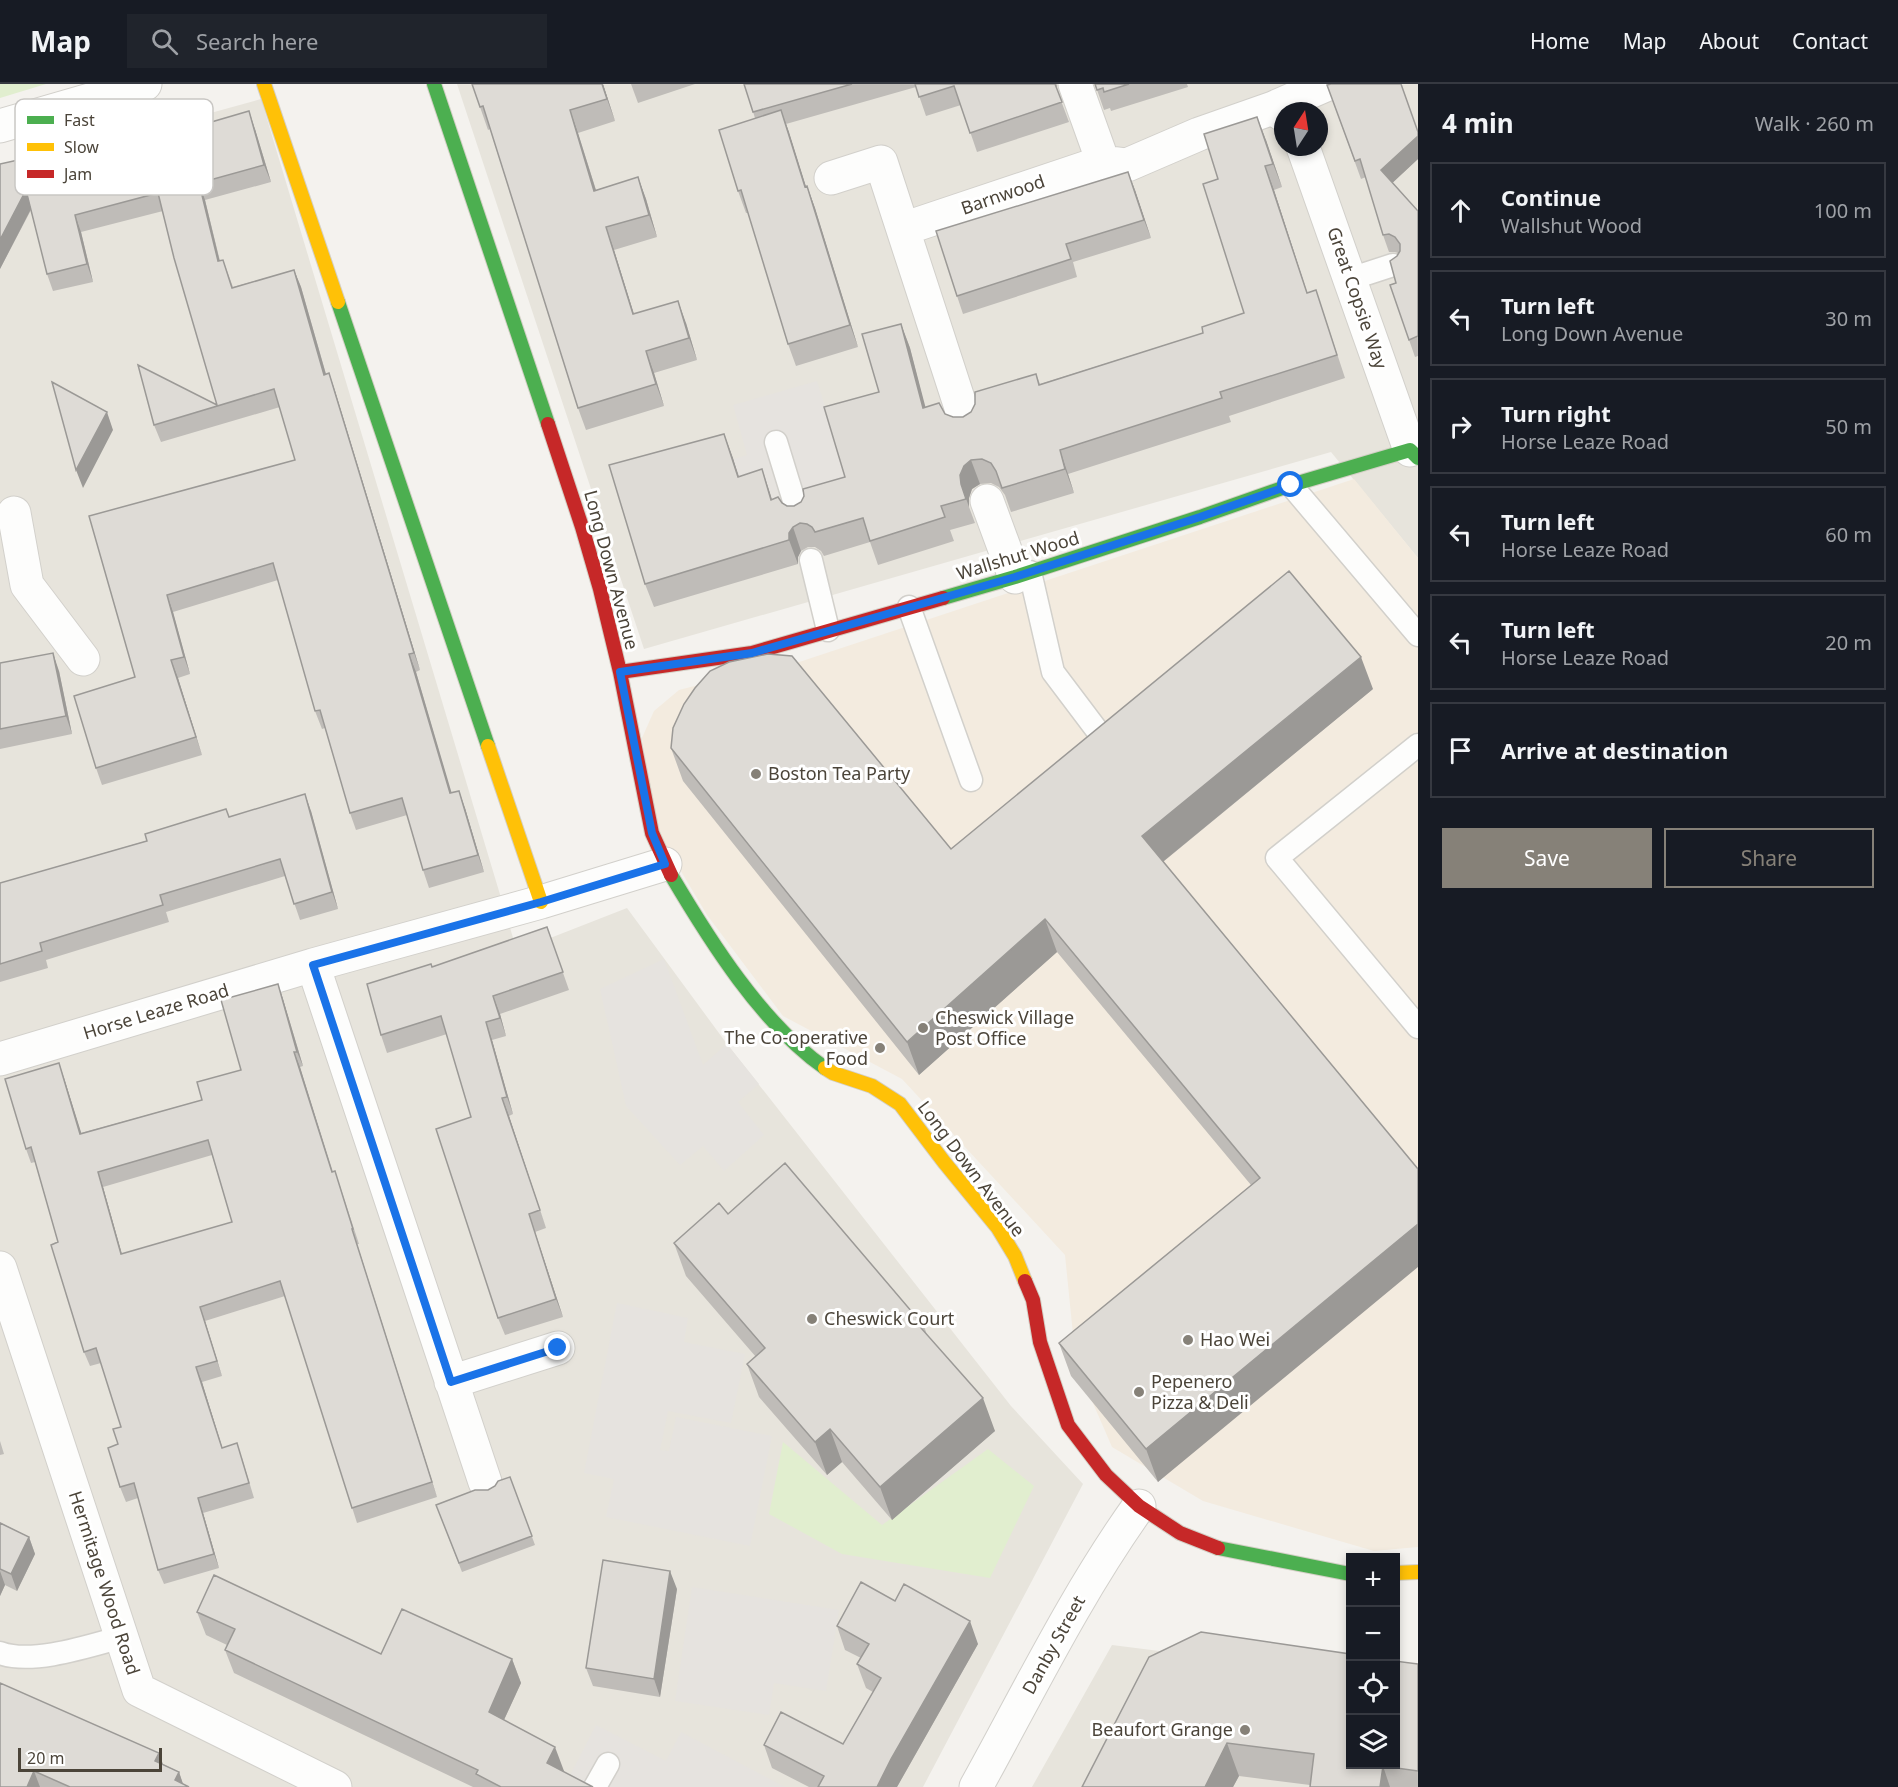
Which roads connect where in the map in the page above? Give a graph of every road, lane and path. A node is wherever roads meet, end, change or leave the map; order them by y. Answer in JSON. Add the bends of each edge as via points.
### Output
{"nodes":[{"id":1,"x":145,"y":84,"type":"edge"},
{"id":2,"x":264,"y":84,"type":"edge"},
{"id":3,"x":434,"y":84,"type":"edge"},
{"id":4,"x":1075,"y":84,"type":"edge"},
{"id":5,"x":1328,"y":84,"type":"edge"},
{"id":6,"x":93,"y":99,"type":"edge"},
{"id":7,"x":1296,"y":102,"type":"edge"},
{"id":8,"x":1274,"y":113,"type":"edge"},
{"id":9,"x":15,"y":122,"type":"edge"},
{"id":10,"x":0,"y":126,"type":"edge"},
{"id":11,"x":1306,"y":156,"type":"edge"},
{"id":12,"x":1102,"y":162,"type":"junction"},
{"id":13,"x":831,"y":178,"type":"dead end"},
{"id":14,"x":903,"y":229,"type":"junction"},
{"id":15,"x":1393,"y":265,"type":"edge"},
{"id":16,"x":1350,"y":279,"type":"junction"},
{"id":17,"x":966,"y":423,"type":"edge"},
{"id":18,"x":776,"y":442,"type":"dead end"},
{"id":19,"x":1414,"y":454,"type":"edge"},
{"id":20,"x":1291,"y":485,"type":"junction"},
{"id":21,"x":987,"y":501,"type":"dead end"},
{"id":22,"x":14,"y":513,"type":"dead end"},
{"id":23,"x":799,"y":517,"type":"edge"},
{"id":24,"x":811,"y":560,"type":"edge"},
{"id":25,"x":1022,"y":575,"type":"junction"},
{"id":26,"x":14,"y":589,"type":"edge"},
{"id":27,"x":909,"y":607,"type":"junction"},
{"id":28,"x":828,"y":630,"type":"junction"},
{"id":29,"x":1418,"y":635,"type":"edge"},
{"id":30,"x":83,"y":659,"type":"dead end"},
{"id":31,"x":620,"y":672,"type":"junction"},
{"id":32,"x":1096,"y":729,"type":"edge"},
{"id":33,"x":1418,"y":745,"type":"edge"},
{"id":34,"x":971,"y":780,"type":"dead end"},
{"id":35,"x":665,"y":864,"type":"junction"},
{"id":36,"x":541,"y":902,"type":"junction"},
{"id":37,"x":313,"y":965,"type":"junction"},
{"id":38,"x":1418,"y":1027,"type":"edge"},
{"id":39,"x":0,"y":1059,"type":"edge"},
{"id":40,"x":0,"y":1268,"type":"edge"},
{"id":41,"x":558,"y":1348,"type":"dead end"},
{"id":42,"x":451,"y":1382,"type":"junction"},
{"id":43,"x":485,"y":1482,"type":"dead end"},
{"id":44,"x":1139,"y":1506,"type":"junction"},
{"id":45,"x":1418,"y":1572,"type":"edge"},
{"id":46,"x":1346,"y":1573,"type":"edge"},
{"id":47,"x":1400,"y":1573,"type":"edge"},
{"id":48,"x":122,"y":1637,"type":"junction"},
{"id":49,"x":0,"y":1653,"type":"edge"},
{"id":50,"x":608,"y":1764,"type":"dead end"},
{"id":51,"x":334,"y":1787,"type":"edge"},
{"id":52,"x":596,"y":1787,"type":"edge"},
{"id":53,"x":976,"y":1787,"type":"edge"}],
"edges":[{"from":1,"to":6,"type":"street"},
{"from":2,"to":36,"type":"street"},
{"from":3,"to":31,"type":"street","name":"Long Down Avenue","via":[[562,463]]},
{"from":4,"to":12,"type":"street"},
{"from":5,"to":7,"type":"street"},
{"from":8,"to":12,"type":"street","via":[[1199,134],[1127,165]]},
{"from":9,"to":10,"type":"street"},
{"from":11,"to":16,"type":"street","name":"Great Copsie Way"},
{"from":12,"to":14,"type":"street","name":"Barnwood"},
{"from":13,"to":14,"type":"street","via":[[881,162]]},
{"from":14,"to":17,"type":"street"},
{"from":15,"to":16,"type":"lane"},
{"from":16,"to":19,"type":"street","name":"Great Copsie Way"},
{"from":18,"to":23,"type":"lane"},
{"from":19,"to":20,"type":"street","name":"Wallshut Wood"},
{"from":20,"to":25,"type":"street","name":"Wallshut Wood"},
{"from":20,"to":29,"type":"lane"},
{"from":21,"to":25,"type":"street"},
{"from":22,"to":26,"type":"street"},
{"from":24,"to":28,"type":"lane"},
{"from":25,"to":27,"type":"street","name":"Wallshut Wood"},
{"from":25,"to":32,"type":"lane","via":[[1053,672]]},
{"from":26,"to":30,"type":"street"},
{"from":27,"to":28,"type":"street","name":"Wallshut Wood"},
{"from":27,"to":34,"type":"lane"},
{"from":28,"to":31,"type":"street","name":"Wallshut Wood","via":[[752,653]]},
{"from":31,"to":35,"type":"street","name":"Long Down Avenue","via":[[652,833]]},
{"from":33,"to":38,"type":"lane","via":[[1277,858]]},
{"from":35,"to":36,"type":"street","name":"Horse Leaze Road"},
{"from":35,"to":44,"type":"street","name":"Long Down Avenue","via":[[708,935],[758,1003],[807,1055],[833,1073],[872,1086],[900,1104],[999,1228],[1033,1300],[1040,1342],[1068,1425],[1106,1475]]},
{"from":36,"to":37,"type":"street","name":"Horse Leaze Road"},
{"from":37,"to":39,"type":"street","name":"Horse Leaze Road"},
{"from":37,"to":42,"type":"street"},
{"from":40,"to":48,"type":"street","name":"Hermitage Wood Road"},
{"from":41,"to":42,"type":"street"},
{"from":42,"to":43,"type":"street"},
{"from":44,"to":46,"type":"street","name":"Long Down Avenue","via":[[1180,1533],[1221,1549]]},
{"from":44,"to":53,"type":"street","name":"Danby Street","via":[[1087,1586]]},
{"from":45,"to":47,"type":"street"},
{"from":48,"to":49,"type":"lane","via":[[59,1653]]},
{"from":48,"to":51,"type":"street","name":"Hermitage Wood Road","via":[[139,1690]]},
{"from":50,"to":52,"type":"lane"}]}
